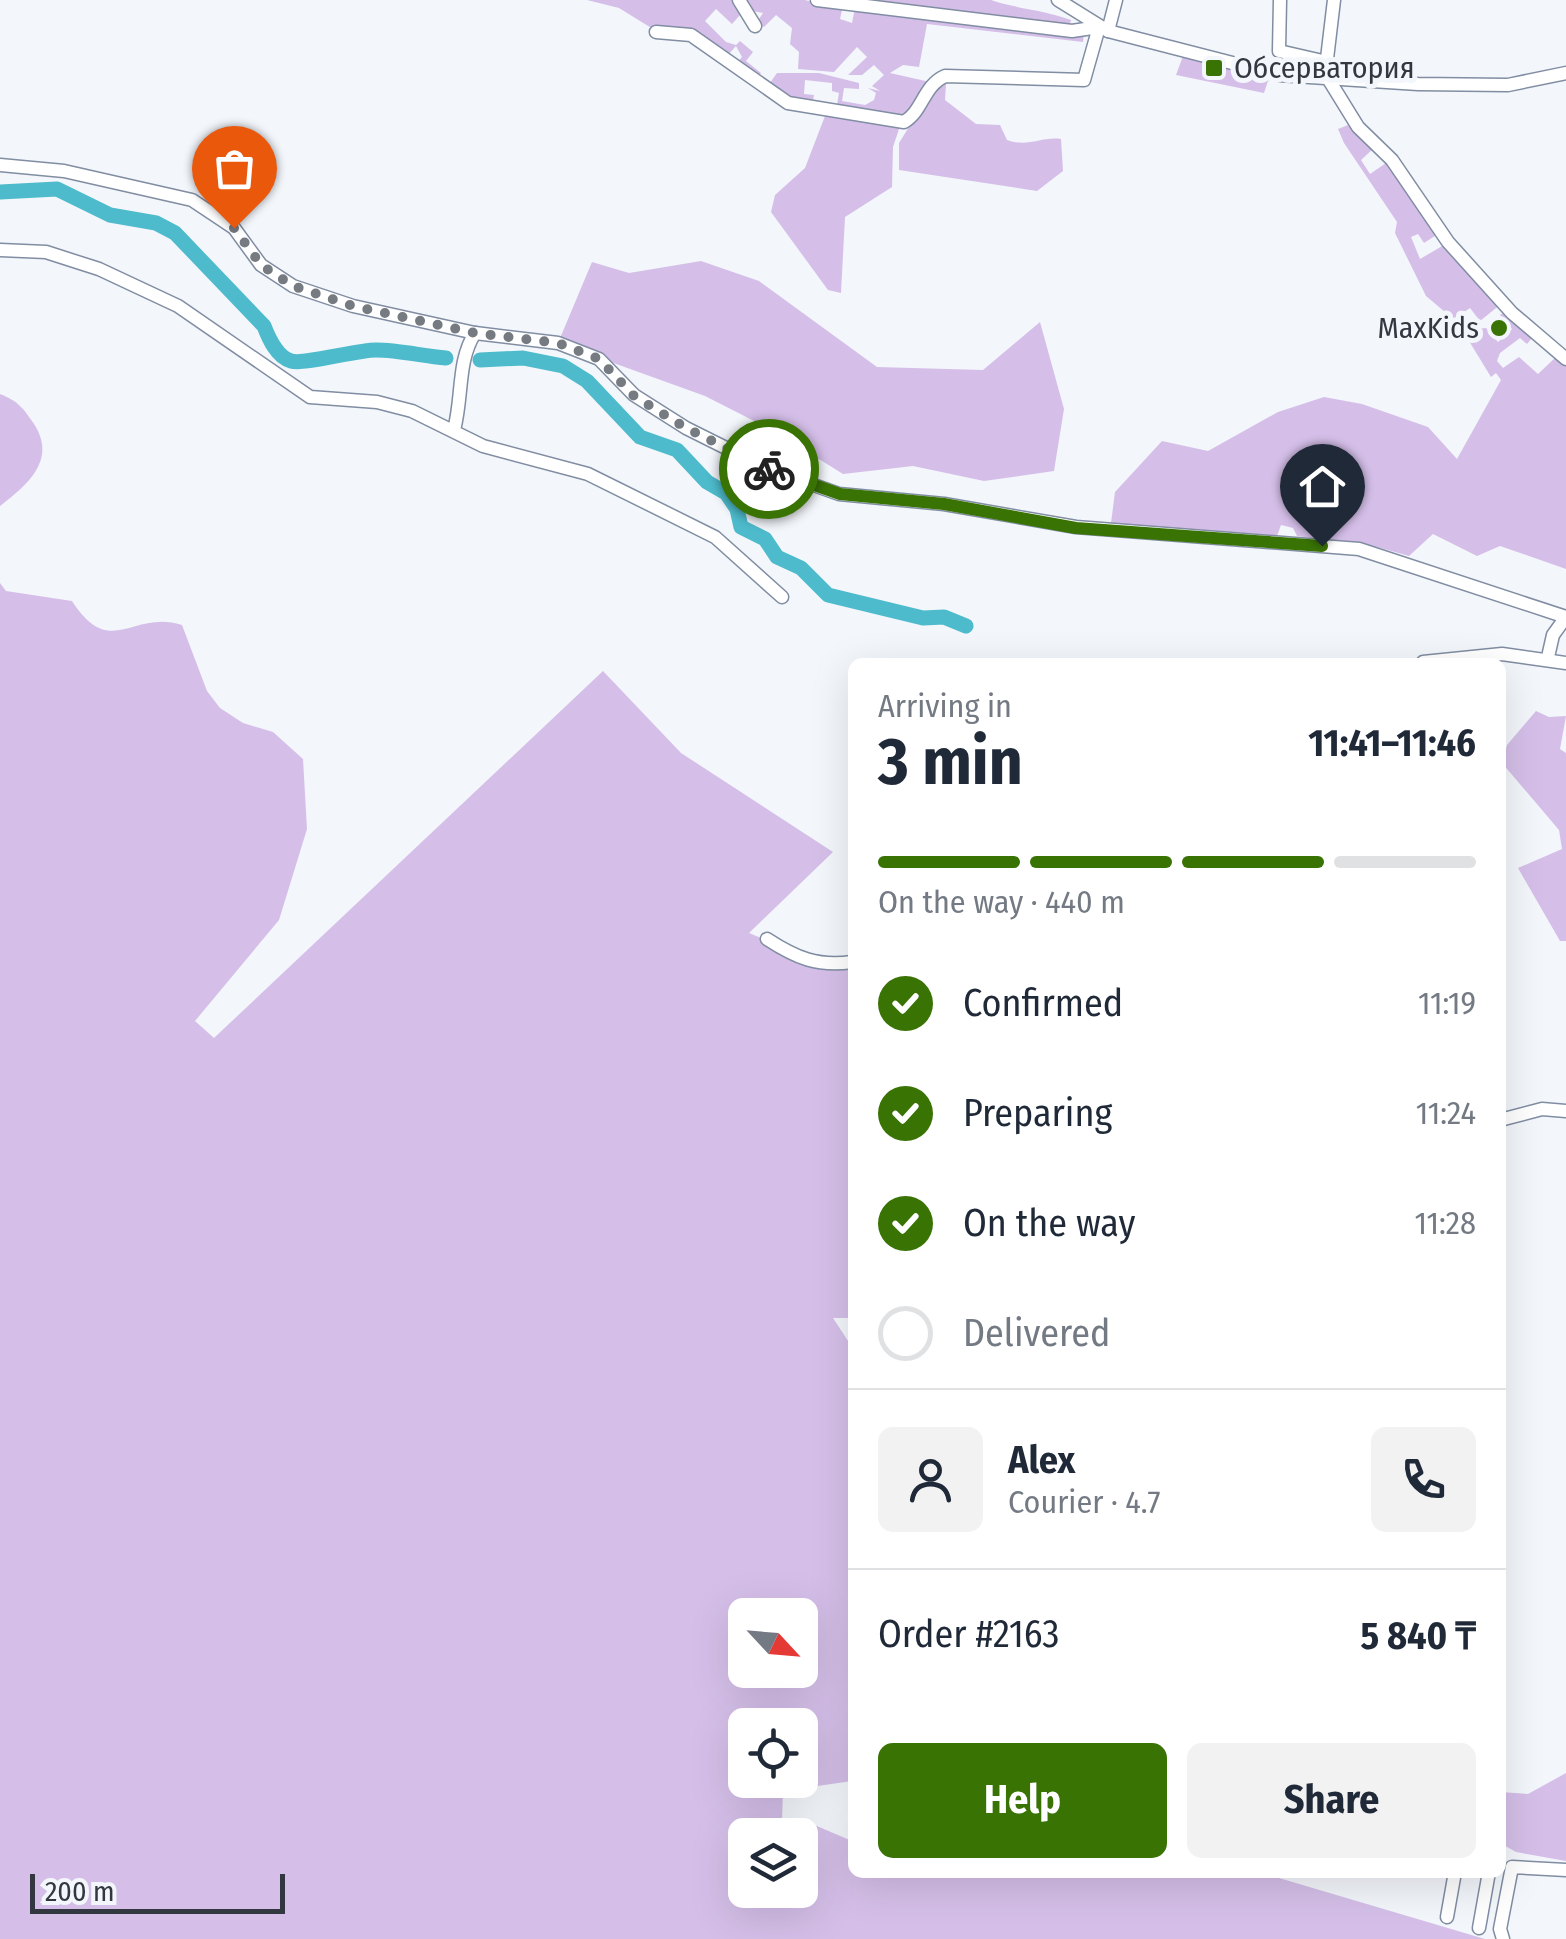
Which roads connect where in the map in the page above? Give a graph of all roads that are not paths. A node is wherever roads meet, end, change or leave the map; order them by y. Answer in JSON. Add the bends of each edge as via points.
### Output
{"nodes":[{"id":1,"x":739,"y":0,"type":"edge"},
{"id":2,"x":818,"y":0,"type":"edge"},
{"id":3,"x":1058,"y":0,"type":"edge"},
{"id":4,"x":1116,"y":0,"type":"edge"},
{"id":5,"x":1280,"y":0,"type":"edge"},
{"id":6,"x":1334,"y":0,"type":"edge"},
{"id":7,"x":755,"y":26,"type":"dead end"},
{"id":8,"x":1104,"y":29,"type":"junction"},
{"id":9,"x":656,"y":32,"type":"dead end"},
{"id":10,"x":1327,"y":62,"type":"junction"},
{"id":11,"x":1566,"y":73,"type":"edge"},
{"id":12,"x":1327,"y":80,"type":"junction"},
{"id":13,"x":0,"y":166,"type":"edge"},
{"id":14,"x":0,"y":250,"type":"edge"},
{"id":15,"x":475,"y":333,"type":"junction"},
{"id":16,"x":1566,"y":359,"type":"edge"},
{"id":17,"x":454,"y":430,"type":"junction"},
{"id":18,"x":782,"y":597,"type":"dead end"},
{"id":19,"x":1566,"y":617,"type":"edge"},
{"id":20,"x":1462,"y":658,"type":"edge"},
{"id":21,"x":1560,"y":662,"type":"edge"},
{"id":22,"x":768,"y":938,"type":"dead end"},
{"id":23,"x":848,"y":963,"type":"edge"},
{"id":24,"x":1566,"y":1111,"type":"edge"},
{"id":25,"x":1506,"y":1118,"type":"edge"},
{"id":26,"x":1506,"y":1868,"type":"edge"},
{"id":27,"x":1566,"y":1870,"type":"edge"},
{"id":28,"x":1454,"y":1878,"type":"edge"},
{"id":29,"x":1488,"y":1878,"type":"edge"},
{"id":30,"x":1503,"y":1878,"type":"edge"},
{"id":31,"x":1447,"y":1917,"type":"dead end"},
{"id":32,"x":1479,"y":1928,"type":"dead end"},
{"id":33,"x":1503,"y":1939,"type":"edge"}],
"edges":[{"from":1,"to":7,"type":"street"},
{"from":2,"to":8,"type":"street","via":[[1072,31]]},
{"from":3,"to":8,"type":"street"},
{"from":4,"to":8,"type":"street"},
{"from":5,"to":10,"type":"street","via":[[1279,51]]},
{"from":6,"to":10,"type":"street"},
{"from":8,"to":9,"type":"street","via":[[1084,80],[944,76],[904,122],[788,103],[691,35]]},
{"from":8,"to":12,"type":"street","via":[[1242,68]]},
{"from":10,"to":12,"type":"street"},
{"from":11,"to":12,"type":"street","via":[[1508,84]]},
{"from":12,"to":16,"type":"street","via":[[1448,242],[1512,313]]},
{"from":13,"to":15,"type":"street","via":[[64,171],[192,200],[234,228],[261,265],[293,286]]},
{"from":14,"to":17,"type":"street","via":[[46,252],[99,268],[178,306],[310,397],[377,402]]},
{"from":15,"to":17,"type":"street","via":[[462,352],[463,396]]},
{"from":15,"to":19,"type":"street","via":[[558,343],[599,359],[634,396],[686,428],[766,468],[840,494],[1092,529],[1359,549]]},
{"from":17,"to":18,"type":"street","via":[[483,446],[588,474],[671,514],[715,537]]},
{"from":19,"to":21,"type":"street","via":[[1553,635]]},
{"from":20,"to":21,"type":"street","via":[[1502,654]]},
{"from":22,"to":23,"type":"street","via":[[826,966]]},
{"from":24,"to":25,"type":"street"},
{"from":26,"to":27,"type":"street"},
{"from":28,"to":31,"type":"street"},
{"from":29,"to":32,"type":"street"},
{"from":30,"to":33,"type":"street"}]}
